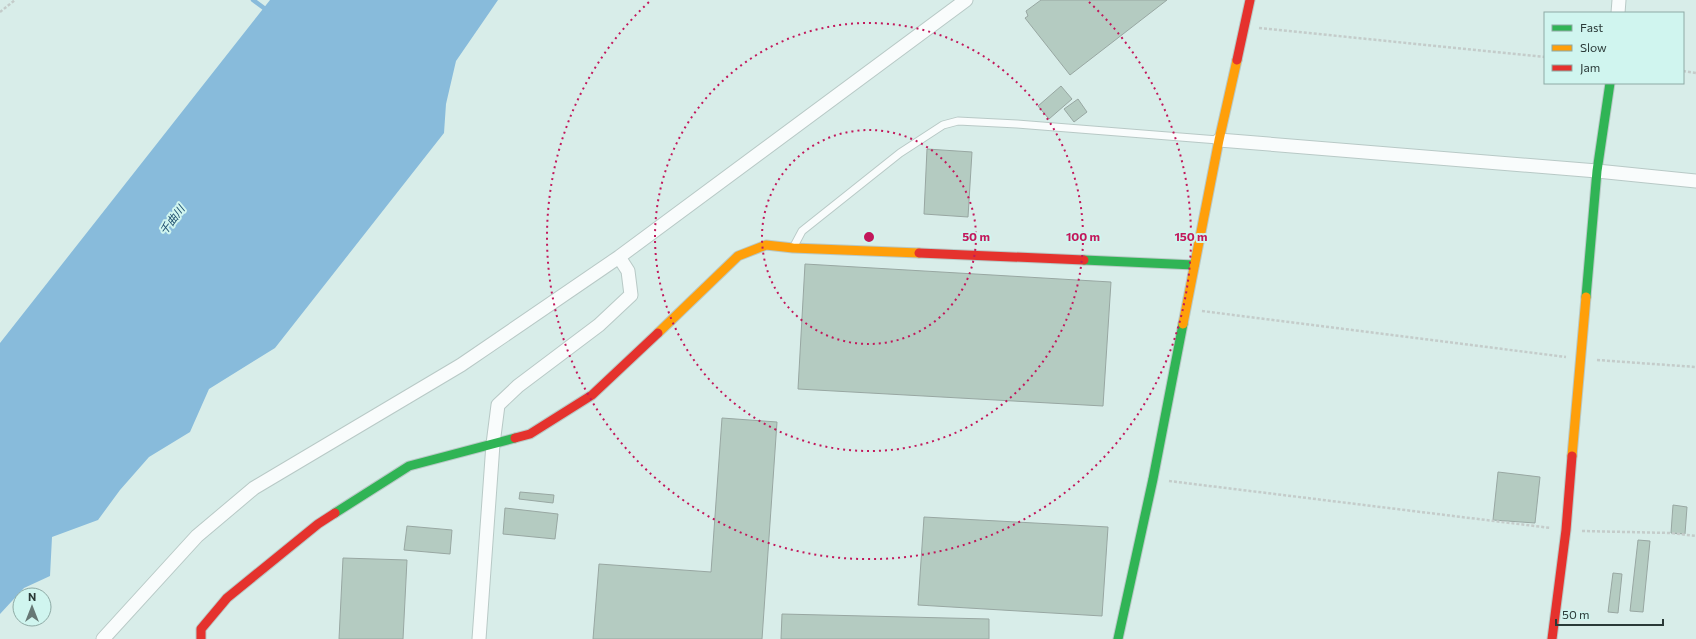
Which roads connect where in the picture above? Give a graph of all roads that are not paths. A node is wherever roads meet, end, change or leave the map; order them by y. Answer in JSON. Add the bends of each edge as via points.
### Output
{"nodes":[{"id":1,"x":966,"y":0,"type":"edge"},
{"id":2,"x":1250,"y":0,"type":"edge"},
{"id":3,"x":1619,"y":0,"type":"edge"},
{"id":4,"x":1618,"y":12,"type":"edge"},
{"id":5,"x":1610,"y":84,"type":"edge"},
{"id":6,"x":1219,"y":140,"type":"junction"},
{"id":7,"x":1597,"y":171,"type":"junction"},
{"id":8,"x":1696,"y":181,"type":"edge"},
{"id":9,"x":793,"y":248,"type":"junction"},
{"id":10,"x":619,"y":256,"type":"junction"},
{"id":11,"x":1194,"y":265,"type":"junction"},
{"id":12,"x":493,"y":444,"type":"junction"},
{"id":13,"x":104,"y":639,"type":"edge"},
{"id":14,"x":201,"y":639,"type":"edge"},
{"id":15,"x":479,"y":639,"type":"edge"},
{"id":16,"x":1118,"y":639,"type":"edge"},
{"id":17,"x":1552,"y":639,"type":"edge"}],
"edges":[{"from":1,"to":10,"type":"street"},
{"from":2,"to":6,"type":"street"},
{"from":3,"to":4,"type":"street"},
{"from":5,"to":7,"type":"street"},
{"from":6,"to":7,"type":"street"},
{"from":6,"to":9,"type":"lane","via":[[958,121],[943,125],[900,153],[802,231]]},
{"from":6,"to":11,"type":"street"},
{"from":7,"to":8,"type":"street"},
{"from":7,"to":17,"type":"street","via":[[1566,530]]},
{"from":9,"to":11,"type":"street"},
{"from":9,"to":12,"type":"street","via":[[766,245],[738,256],[592,395],[530,434]]},
{"from":10,"to":12,"type":"street","via":[[628,271],[631,295],[599,325],[518,386],[498,405]]},
{"from":10,"to":13,"type":"street","via":[[461,365],[254,488],[197,536]]},
{"from":11,"to":16,"type":"street","via":[[1153,479]]},
{"from":12,"to":14,"type":"street","via":[[409,466],[318,524],[227,598],[201,629]]},
{"from":12,"to":15,"type":"street"}]}
